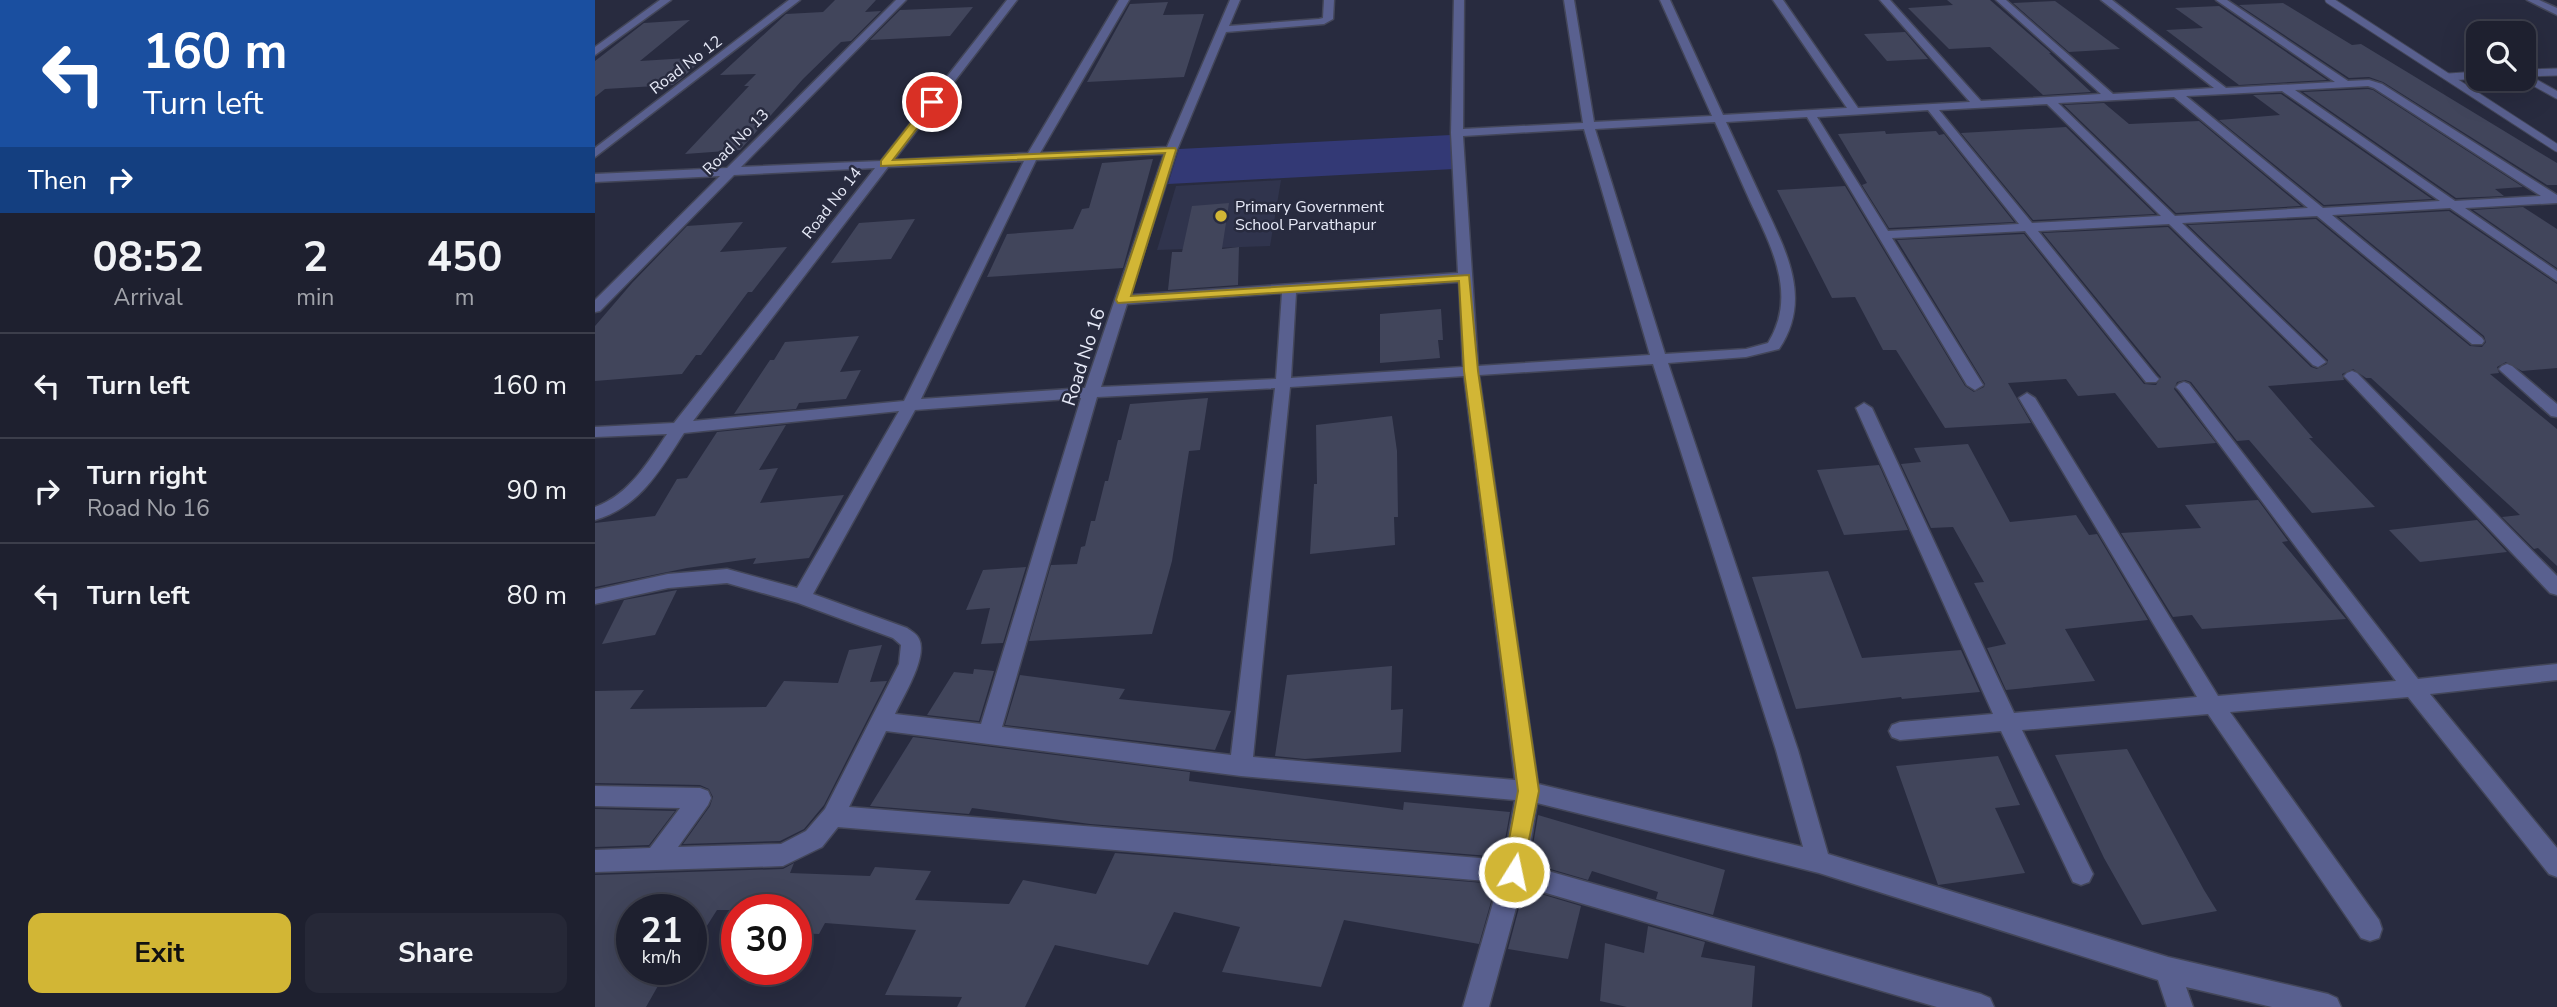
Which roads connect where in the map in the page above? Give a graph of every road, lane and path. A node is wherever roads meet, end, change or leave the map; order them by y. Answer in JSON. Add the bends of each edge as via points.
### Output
{"nodes":[{"id":1,"x":666,"y":0,"type":"edge"},
{"id":2,"x":795,"y":0,"type":"edge"},
{"id":3,"x":901,"y":0,"type":"edge"},
{"id":4,"x":1012,"y":0,"type":"edge"},
{"id":5,"x":1124,"y":0,"type":"edge"},
{"id":6,"x":1234,"y":0,"type":"edge"},
{"id":7,"x":1329,"y":0,"type":"edge"},
{"id":8,"x":1459,"y":0,"type":"edge"},
{"id":9,"x":1569,"y":0,"type":"edge"},
{"id":10,"x":1665,"y":0,"type":"edge"},
{"id":11,"x":1778,"y":0,"type":"edge"},
{"id":12,"x":1885,"y":0,"type":"edge"},
{"id":13,"x":2001,"y":0,"type":"edge"},
{"id":14,"x":2106,"y":0,"type":"edge"},
{"id":15,"x":2221,"y":0,"type":"edge"},
{"id":16,"x":2329,"y":0,"type":"edge"},
{"id":17,"x":2532,"y":0,"type":"edge"},
{"id":18,"x":2557,"y":12,"type":"edge"},
{"id":19,"x":1222,"y":29,"type":"junction"},
{"id":20,"x":595,"y":52,"type":"edge"},
{"id":21,"x":2557,"y":72,"type":"edge"},
{"id":22,"x":2536,"y":74,"type":"edge"},
{"id":23,"x":2466,"y":76,"type":"edge"},
{"id":24,"x":2448,"y":77,"type":"junction"},
{"id":25,"x":2536,"y":83,"type":"edge"},
{"id":26,"x":2347,"y":85,"type":"junction"},
{"id":27,"x":2284,"y":88,"type":"junction"},
{"id":28,"x":2224,"y":91,"type":"junction"},
{"id":29,"x":2178,"y":94,"type":"junction"},
{"id":30,"x":2557,"y":95,"type":"edge"},
{"id":31,"x":2111,"y":98,"type":"junction"},
{"id":32,"x":2050,"y":101,"type":"junction"},
{"id":33,"x":1979,"y":105,"type":"junction"},
{"id":34,"x":1932,"y":108,"type":"junction"},
{"id":35,"x":1855,"y":112,"type":"junction"},
{"id":36,"x":1811,"y":115,"type":"junction"},
{"id":37,"x":1720,"y":120,"type":"junction"},
{"id":38,"x":1589,"y":126,"type":"junction"},
{"id":39,"x":1457,"y":133,"type":"junction"},
{"id":40,"x":2557,"y":148,"type":"edge"},
{"id":41,"x":1171,"y":150,"type":"junction"},
{"id":42,"x":595,"y":155,"type":"edge"},
{"id":43,"x":1033,"y":155,"type":"junction"},
{"id":44,"x":885,"y":163,"type":"junction"},
{"id":45,"x":729,"y":170,"type":"junction"},
{"id":46,"x":595,"y":178,"type":"edge"},
{"id":47,"x":2556,"y":199,"type":"edge"},
{"id":48,"x":2452,"y":205,"type":"junction"},
{"id":49,"x":2321,"y":212,"type":"junction"},
{"id":50,"x":2172,"y":220,"type":"junction"},
{"id":51,"x":2028,"y":228,"type":"junction"},
{"id":52,"x":1883,"y":235,"type":"junction"},
{"id":53,"x":1465,"y":277,"type":"junction"},
{"id":54,"x":2557,"y":278,"type":"edge"},
{"id":55,"x":1289,"y":289,"type":"junction"},
{"id":56,"x":1123,"y":300,"type":"junction"},
{"id":57,"x":595,"y":308,"type":"edge"},
{"id":58,"x":2477,"y":341,"type":"dead end"},
{"id":59,"x":1659,"y":359,"type":"junction"},
{"id":60,"x":2318,"y":362,"type":"dead end"},
{"id":61,"x":2507,"y":369,"type":"dead end"},
{"id":62,"x":1471,"y":371,"type":"junction"},
{"id":63,"x":2352,"y":376,"type":"dead end"},
{"id":64,"x":2151,"y":379,"type":"dead end"},
{"id":65,"x":1283,"y":383,"type":"junction"},
{"id":66,"x":1975,"y":385,"type":"dead end"},
{"id":67,"x":2184,"y":387,"type":"dead end"},
{"id":68,"x":1091,"y":392,"type":"junction"},
{"id":69,"x":2027,"y":398,"type":"dead end"},
{"id":70,"x":910,"y":405,"type":"junction"},
{"id":71,"x":1864,"y":408,"type":"dead end"},
{"id":72,"x":2557,"y":412,"type":"edge"},
{"id":73,"x":680,"y":428,"type":"junction"},
{"id":74,"x":595,"y":432,"type":"edge"},
{"id":75,"x":595,"y":514,"type":"edge"},
{"id":76,"x":2557,"y":588,"type":"edge"},
{"id":77,"x":595,"y":597,"type":"edge"},
{"id":78,"x":802,"y":597,"type":"junction"},
{"id":79,"x":2557,"y":672,"type":"edge"},
{"id":80,"x":2413,"y":688,"type":"junction"},
{"id":81,"x":2213,"y":705,"type":"junction"},
{"id":82,"x":881,"y":720,"type":"junction"},
{"id":83,"x":2008,"y":723,"type":"junction"},
{"id":84,"x":1900,"y":731,"type":"dead end"},
{"id":85,"x":989,"y":734,"type":"junction"},
{"id":86,"x":1241,"y":766,"type":"junction"},
{"id":87,"x":1528,"y":791,"type":"junction"},
{"id":88,"x":595,"y":796,"type":"edge"},
{"id":89,"x":833,"y":816,"type":"junction"},
{"id":90,"x":655,"y":860,"type":"junction"},
{"id":91,"x":595,"y":861,"type":"edge"},
{"id":92,"x":1819,"y":862,"type":"junction"},
{"id":93,"x":2557,"y":866,"type":"edge"},
{"id":94,"x":1514,"y":872,"type":"junction"},
{"id":95,"x":2081,"y":874,"type":"dead end"},
{"id":96,"x":2370,"y":929,"type":"dead end"},
{"id":97,"x":2168,"y":970,"type":"junction"},
{"id":98,"x":1476,"y":1007,"type":"edge"},
{"id":99,"x":1981,"y":1007,"type":"edge"},
{"id":100,"x":2180,"y":1007,"type":"edge"},
{"id":101,"x":2328,"y":1007,"type":"edge"}],
"edges":[{"from":1,"to":20,"type":"street"},
{"from":2,"to":42,"type":"street","name":"Road No 12"},
{"from":3,"to":45,"type":"street","name":"Road No 13"},
{"from":4,"to":44,"type":"street","name":"Road No 14"},
{"from":5,"to":43,"type":"street"},
{"from":6,"to":19,"type":"street","name":"Road No 16"},
{"from":7,"to":19,"type":"street","via":[[1328,19],[1321,22]]},
{"from":8,"to":39,"type":"street"},
{"from":9,"to":38,"type":"street"},
{"from":10,"to":37,"type":"street"},
{"from":11,"to":35,"type":"street"},
{"from":12,"to":33,"type":"street"},
{"from":13,"to":31,"type":"street"},
{"from":14,"to":28,"type":"street"},
{"from":15,"to":26,"type":"street"},
{"from":16,"to":24,"type":"lane"},
{"from":17,"to":18,"type":"street"},
{"from":19,"to":41,"type":"street","name":"Road No 16"},
{"from":21,"to":22,"type":"lane"},
{"from":23,"to":24,"type":"lane"},
{"from":24,"to":40,"type":"lane"},
{"from":25,"to":30,"type":"lane"},
{"from":26,"to":27,"type":"street"},
{"from":26,"to":47,"type":"street","via":[[2378,86]]},
{"from":27,"to":28,"type":"street"},
{"from":27,"to":48,"type":"street"},
{"from":28,"to":29,"type":"street"},
{"from":29,"to":31,"type":"street"},
{"from":29,"to":49,"type":"street"},
{"from":31,"to":32,"type":"street"},
{"from":32,"to":33,"type":"street"},
{"from":32,"to":50,"type":"street"},
{"from":33,"to":34,"type":"street"},
{"from":34,"to":35,"type":"street"},
{"from":34,"to":51,"type":"street"},
{"from":35,"to":36,"type":"street"},
{"from":36,"to":37,"type":"street"},
{"from":36,"to":52,"type":"street"},
{"from":37,"to":38,"type":"street"},
{"from":37,"to":59,"type":"street","via":[[1782,257],[1790,286],[1786,328],[1774,346],[1746,353]]},
{"from":38,"to":39,"type":"street"},
{"from":38,"to":59,"type":"street"},
{"from":39,"to":53,"type":"street"},
{"from":41,"to":43,"type":"street"},
{"from":41,"to":56,"type":"street","name":"Road No 16"},
{"from":43,"to":44,"type":"street"},
{"from":43,"to":70,"type":"street"},
{"from":44,"to":45,"type":"street"},
{"from":44,"to":73,"type":"street","name":"Road No 14"},
{"from":45,"to":46,"type":"street"},
{"from":45,"to":57,"type":"street","name":"Road No 13"},
{"from":47,"to":48,"type":"street"},
{"from":48,"to":49,"type":"street"},
{"from":48,"to":54,"type":"street"},
{"from":49,"to":50,"type":"street"},
{"from":49,"to":58,"type":"street"},
{"from":50,"to":51,"type":"street"},
{"from":50,"to":60,"type":"street"},
{"from":51,"to":52,"type":"street"},
{"from":51,"to":64,"type":"street"},
{"from":52,"to":66,"type":"street"},
{"from":53,"to":55,"type":"street"},
{"from":53,"to":62,"type":"street"},
{"from":55,"to":56,"type":"street"},
{"from":55,"to":65,"type":"street"},
{"from":56,"to":68,"type":"street","name":"Road No 16"},
{"from":59,"to":62,"type":"street"},
{"from":59,"to":92,"type":"street"},
{"from":61,"to":72,"type":"street"},
{"from":62,"to":65,"type":"street"},
{"from":62,"to":87,"type":"street"},
{"from":63,"to":76,"type":"street"},
{"from":65,"to":68,"type":"street"},
{"from":65,"to":86,"type":"street"},
{"from":67,"to":80,"type":"street"},
{"from":68,"to":70,"type":"street"},
{"from":68,"to":85,"type":"street","name":"Road No 16"},
{"from":69,"to":81,"type":"street"},
{"from":70,"to":73,"type":"street"},
{"from":70,"to":78,"type":"street"},
{"from":71,"to":83,"type":"street"},
{"from":73,"to":74,"type":"street"},
{"from":73,"to":75,"type":"street","name":"Road No 14","via":[[629,499]]},
{"from":77,"to":78,"type":"street","via":[[668,581],[727,576]]},
{"from":78,"to":82,"type":"street","via":[[900,633],[911,642],[909,664]]},
{"from":79,"to":80,"type":"street"},
{"from":80,"to":81,"type":"street"},
{"from":80,"to":93,"type":"street"},
{"from":81,"to":83,"type":"street"},
{"from":81,"to":96,"type":"street"},
{"from":82,"to":85,"type":"street"},
{"from":82,"to":89,"type":"street"},
{"from":83,"to":84,"type":"street"},
{"from":83,"to":95,"type":"street"},
{"from":85,"to":86,"type":"street"},
{"from":86,"to":87,"type":"street"},
{"from":87,"to":92,"type":"street"},
{"from":87,"to":94,"type":"street"},
{"from":88,"to":90,"type":"street","via":[[700,798]]},
{"from":89,"to":90,"type":"street","via":[[814,839],[783,855]]},
{"from":89,"to":94,"type":"street"},
{"from":90,"to":91,"type":"street"},
{"from":92,"to":97,"type":"street"},
{"from":94,"to":98,"type":"street"},
{"from":94,"to":99,"type":"street"},
{"from":97,"to":100,"type":"street"},
{"from":97,"to":101,"type":"street"}]}
